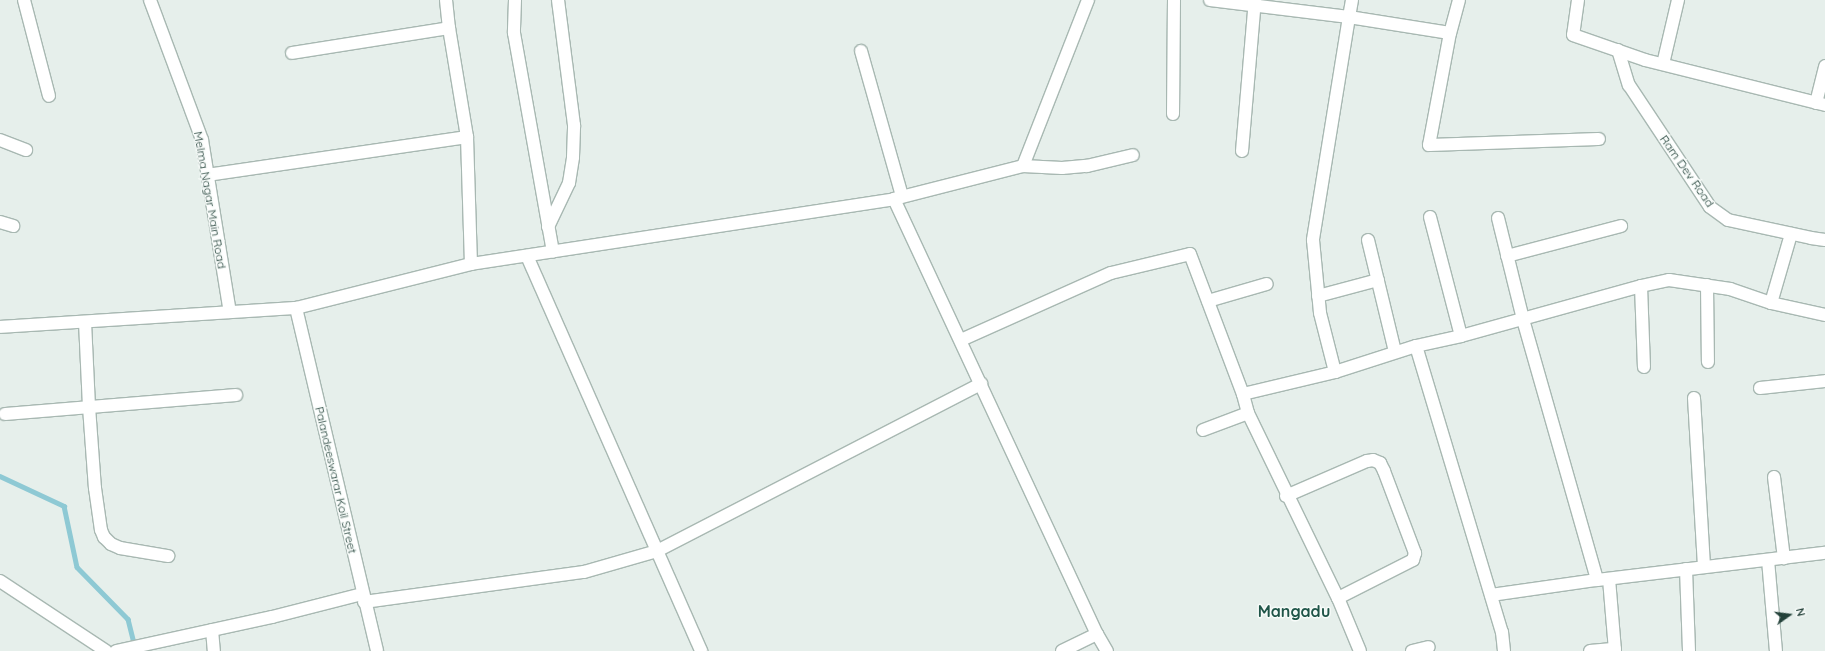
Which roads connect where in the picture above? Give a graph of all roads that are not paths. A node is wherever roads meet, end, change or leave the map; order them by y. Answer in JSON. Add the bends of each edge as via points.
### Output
{"nodes":[{"id":1,"x":24,"y":0,"type":"edge"},
{"id":2,"x":150,"y":0,"type":"edge"},
{"id":3,"x":446,"y":0,"type":"edge"},
{"id":4,"x":515,"y":0,"type":"edge"},
{"id":5,"x":558,"y":0,"type":"edge"},
{"id":6,"x":1088,"y":0,"type":"edge"},
{"id":7,"x":1174,"y":0,"type":"edge"},
{"id":8,"x":1210,"y":0,"type":"edge"},
{"id":9,"x":1352,"y":0,"type":"edge"},
{"id":10,"x":1459,"y":0,"type":"edge"},
{"id":11,"x":1578,"y":0,"type":"edge"},
{"id":12,"x":1678,"y":0,"type":"edge"},
{"id":13,"x":1255,"y":2,"type":"edge"},
{"id":14,"x":1349,"y":17,"type":"junction"},
{"id":15,"x":449,"y":28,"type":"junction"},
{"id":16,"x":1450,"y":33,"type":"junction"},
{"id":17,"x":1618,"y":50,"type":"junction"},
{"id":18,"x":861,"y":52,"type":"dead end"},
{"id":19,"x":292,"y":53,"type":"dead end"},
{"id":20,"x":1664,"y":64,"type":"junction"},
{"id":21,"x":1825,"y":66,"type":"edge"},
{"id":22,"x":48,"y":96,"type":"dead end"},
{"id":23,"x":1821,"y":104,"type":"edge"},
{"id":24,"x":1173,"y":114,"type":"dead end"},
{"id":25,"x":467,"y":137,"type":"junction"},
{"id":26,"x":1599,"y":139,"type":"dead end"},
{"id":27,"x":0,"y":140,"type":"edge"},
{"id":28,"x":26,"y":150,"type":"dead end"},
{"id":29,"x":1242,"y":151,"type":"dead end"},
{"id":30,"x":1133,"y":155,"type":"dead end"},
{"id":31,"x":1023,"y":166,"type":"junction"},
{"id":32,"x":207,"y":175,"type":"junction"},
{"id":33,"x":898,"y":198,"type":"junction"},
{"id":34,"x":1430,"y":217,"type":"dead end"},
{"id":35,"x":1498,"y":218,"type":"dead end"},
{"id":36,"x":0,"y":222,"type":"edge"},
{"id":37,"x":13,"y":226,"type":"dead end"},
{"id":38,"x":1621,"y":226,"type":"dead end"},
{"id":39,"x":548,"y":227,"type":"junction"},
{"id":40,"x":1791,"y":234,"type":"junction"},
{"id":41,"x":1368,"y":240,"type":"dead end"},
{"id":42,"x":1825,"y":240,"type":"edge"},
{"id":43,"x":553,"y":252,"type":"junction"},
{"id":44,"x":527,"y":256,"type":"junction"},
{"id":45,"x":1508,"y":256,"type":"junction"},
{"id":46,"x":471,"y":264,"type":"junction"},
{"id":47,"x":1378,"y":280,"type":"junction"},
{"id":48,"x":1267,"y":284,"type":"dead end"},
{"id":49,"x":1706,"y":285,"type":"junction"},
{"id":50,"x":1641,"y":286,"type":"junction"},
{"id":51,"x":1318,"y":296,"type":"junction"},
{"id":52,"x":1208,"y":301,"type":"junction"},
{"id":53,"x":1771,"y":303,"type":"junction"},
{"id":54,"x":296,"y":308,"type":"junction"},
{"id":55,"x":230,"y":312,"type":"junction"},
{"id":56,"x":1825,"y":315,"type":"edge"},
{"id":57,"x":1523,"y":319,"type":"junction"},
{"id":58,"x":85,"y":322,"type":"junction"},
{"id":59,"x":0,"y":327,"type":"edge"},
{"id":60,"x":1461,"y":336,"type":"junction"},
{"id":61,"x":961,"y":340,"type":"junction"},
{"id":62,"x":1416,"y":346,"type":"junction"},
{"id":63,"x":1395,"y":352,"type":"junction"},
{"id":64,"x":1708,"y":362,"type":"dead end"},
{"id":65,"x":1644,"y":367,"type":"dead end"},
{"id":66,"x":1335,"y":372,"type":"junction"},
{"id":67,"x":1825,"y":381,"type":"edge"},
{"id":68,"x":981,"y":384,"type":"junction"},
{"id":69,"x":1760,"y":388,"type":"dead end"},
{"id":70,"x":1243,"y":394,"type":"junction"},
{"id":71,"x":236,"y":395,"type":"dead end"},
{"id":72,"x":1694,"y":398,"type":"dead end"},
{"id":73,"x":89,"y":407,"type":"junction"},
{"id":74,"x":1248,"y":413,"type":"junction"},
{"id":75,"x":5,"y":414,"type":"dead end"},
{"id":76,"x":1203,"y":430,"type":"dead end"},
{"id":77,"x":1774,"y":477,"type":"dead end"},
{"id":78,"x":1286,"y":496,"type":"junction"},
{"id":79,"x":657,"y":551,"type":"junction"},
{"id":80,"x":1825,"y":553,"type":"edge"},
{"id":81,"x":168,"y":556,"type":"dead end"},
{"id":82,"x":1784,"y":558,"type":"junction"},
{"id":83,"x":1768,"y":560,"type":"junction"},
{"id":84,"x":1704,"y":567,"type":"junction"},
{"id":85,"x":1686,"y":569,"type":"junction"},
{"id":86,"x":1603,"y":579,"type":"junction"},
{"id":87,"x":0,"y":582,"type":"edge"},
{"id":88,"x":1491,"y":595,"type":"junction"},
{"id":89,"x":363,"y":598,"type":"junction"},
{"id":90,"x":1338,"y":598,"type":"junction"},
{"id":91,"x":212,"y":630,"type":"junction"},
{"id":92,"x":1097,"y":634,"type":"junction"},
{"id":93,"x":1429,"y":647,"type":"dead end"},
{"id":94,"x":122,"y":650,"type":"edge"},
{"id":95,"x":1615,"y":650,"type":"edge"},
{"id":96,"x":106,"y":651,"type":"edge"},
{"id":97,"x":214,"y":651,"type":"edge"},
{"id":98,"x":377,"y":651,"type":"edge"},
{"id":99,"x":701,"y":651,"type":"edge"},
{"id":100,"x":1062,"y":651,"type":"edge"},
{"id":101,"x":1107,"y":651,"type":"edge"},
{"id":102,"x":1360,"y":651,"type":"edge"},
{"id":103,"x":1412,"y":651,"type":"edge"},
{"id":104,"x":1504,"y":651,"type":"edge"},
{"id":105,"x":1590,"y":651,"type":"edge"},
{"id":106,"x":1689,"y":651,"type":"edge"},
{"id":107,"x":1776,"y":651,"type":"edge"}],
"edges":[{"from":1,"to":22,"type":"street"},
{"from":2,"to":32,"type":"street","name":"Melma Nagar Main Road","via":[[202,140]]},
{"from":3,"to":15,"type":"street"},
{"from":4,"to":39,"type":"street","via":[[514,33]]},
{"from":5,"to":39,"type":"street","via":[[574,126],[573,157],[569,183]]},
{"from":6,"to":31,"type":"street"},
{"from":7,"to":24,"type":"street"},
{"from":8,"to":13,"type":"street"},
{"from":9,"to":14,"type":"street"},
{"from":10,"to":16,"type":"street"},
{"from":11,"to":17,"type":"street","via":[[1573,35]]},
{"from":12,"to":20,"type":"street"},
{"from":13,"to":14,"type":"street"},
{"from":13,"to":29,"type":"street"},
{"from":14,"to":16,"type":"street"},
{"from":14,"to":51,"type":"street","via":[[1313,240]]},
{"from":15,"to":19,"type":"street"},
{"from":15,"to":25,"type":"street"},
{"from":16,"to":26,"type":"street","via":[[1429,145]]},
{"from":17,"to":20,"type":"street"},
{"from":17,"to":40,"type":"street","name":"Ram Dev Road","via":[[1629,85],[1710,207],[1728,220]]},
{"from":18,"to":33,"type":"street"},
{"from":20,"to":23,"type":"street"},
{"from":21,"to":23,"type":"street"},
{"from":25,"to":32,"type":"street"},
{"from":25,"to":46,"type":"street"},
{"from":27,"to":28,"type":"street"},
{"from":30,"to":31,"type":"street","via":[[1087,166]]},
{"from":31,"to":33,"type":"street"},
{"from":32,"to":55,"type":"street","name":"Melma Nagar Main Road"},
{"from":33,"to":43,"type":"street"},
{"from":33,"to":61,"type":"street"},
{"from":34,"to":60,"type":"street"},
{"from":35,"to":45,"type":"street"},
{"from":36,"to":37,"type":"street"},
{"from":38,"to":45,"type":"street"},
{"from":39,"to":43,"type":"street"},
{"from":40,"to":42,"type":"street","name":"Ram Dev Road"},
{"from":40,"to":53,"type":"street"},
{"from":41,"to":47,"type":"street"},
{"from":43,"to":44,"type":"street"},
{"from":44,"to":46,"type":"street"},
{"from":44,"to":79,"type":"street"},
{"from":45,"to":57,"type":"street"},
{"from":46,"to":54,"type":"street"},
{"from":47,"to":51,"type":"street"},
{"from":47,"to":63,"type":"street"},
{"from":48,"to":52,"type":"street"},
{"from":49,"to":50,"type":"street","via":[[1669,280]]},
{"from":49,"to":53,"type":"street","via":[[1730,289]]},
{"from":49,"to":64,"type":"street"},
{"from":50,"to":57,"type":"street"},
{"from":50,"to":65,"type":"street"},
{"from":51,"to":66,"type":"street"},
{"from":52,"to":61,"type":"street","via":[[1190,254],[1111,274]]},
{"from":52,"to":70,"type":"street"},
{"from":53,"to":56,"type":"street"},
{"from":54,"to":55,"type":"street"},
{"from":54,"to":89,"type":"street","name":"Palandeeswarar Koil Street"},
{"from":55,"to":58,"type":"street"},
{"from":57,"to":60,"type":"street"},
{"from":57,"to":86,"type":"street"},
{"from":58,"to":59,"type":"street"},
{"from":58,"to":73,"type":"street"},
{"from":60,"to":62,"type":"street"},
{"from":61,"to":68,"type":"street"},
{"from":62,"to":63,"type":"street"},
{"from":62,"to":88,"type":"street"},
{"from":63,"to":66,"type":"street"},
{"from":66,"to":70,"type":"street"},
{"from":67,"to":69,"type":"street"},
{"from":68,"to":79,"type":"street"},
{"from":68,"to":92,"type":"street"},
{"from":70,"to":74,"type":"street"},
{"from":71,"to":73,"type":"street"},
{"from":72,"to":84,"type":"street"},
{"from":73,"to":75,"type":"street"},
{"from":73,"to":81,"type":"street","via":[[95,488],[104,537],[120,548]]},
{"from":74,"to":76,"type":"street"},
{"from":74,"to":78,"type":"street"},
{"from":77,"to":82,"type":"street"},
{"from":78,"to":90,"type":"street"},
{"from":78,"to":90,"type":"street","via":[[1367,462],[1374,460],[1380,463],[1415,553],[1413,560]]},
{"from":79,"to":89,"type":"street","via":[[584,572]]},
{"from":79,"to":99,"type":"street"},
{"from":80,"to":82,"type":"street"},
{"from":82,"to":83,"type":"street"},
{"from":83,"to":84,"type":"street"},
{"from":83,"to":107,"type":"street"},
{"from":84,"to":85,"type":"street"},
{"from":85,"to":86,"type":"street"},
{"from":85,"to":106,"type":"street"},
{"from":86,"to":88,"type":"street"},
{"from":86,"to":95,"type":"street"},
{"from":87,"to":96,"type":"street"},
{"from":88,"to":104,"type":"street","via":[[1502,632]]},
{"from":89,"to":91,"type":"street"},
{"from":89,"to":98,"type":"street","name":"Palandeeswarar Koil Street"},
{"from":90,"to":102,"type":"street"},
{"from":91,"to":94,"type":"street"},
{"from":91,"to":97,"type":"street"},
{"from":92,"to":100,"type":"street"},
{"from":92,"to":101,"type":"street"},
{"from":93,"to":103,"type":"street"},
{"from":95,"to":105,"type":"street"}]}
